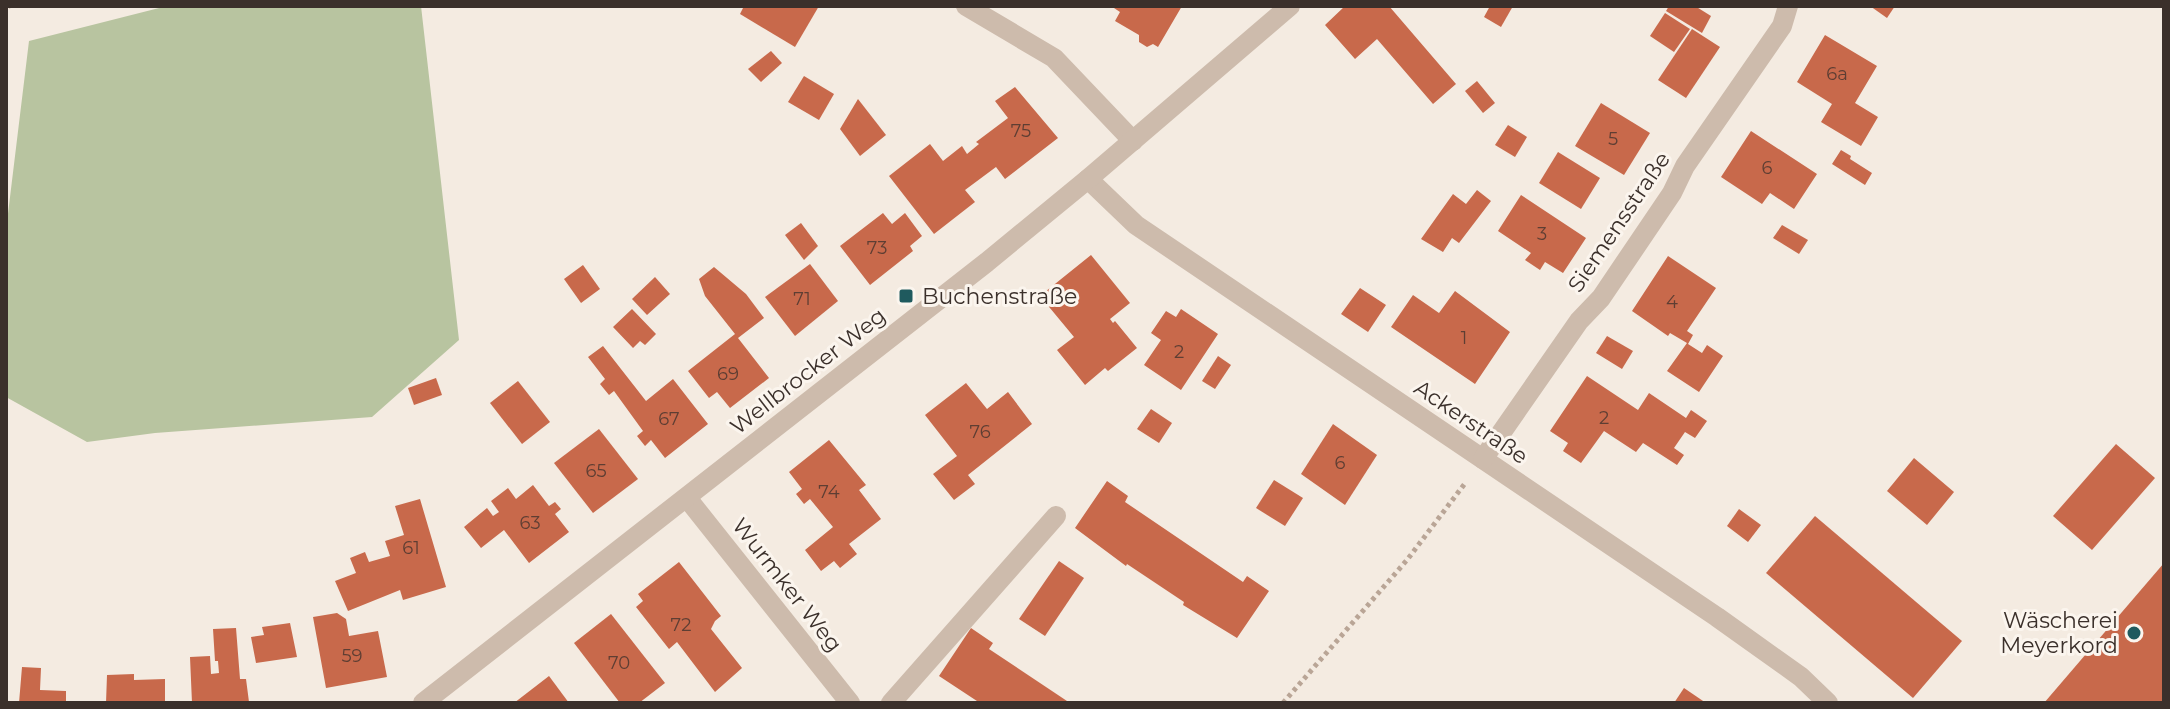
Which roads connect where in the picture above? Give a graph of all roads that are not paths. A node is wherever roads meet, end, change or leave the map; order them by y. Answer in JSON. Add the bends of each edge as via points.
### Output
{"nodes":[{"id":1,"x":966,"y":6,"type":"edge"},
{"id":2,"x":1290,"y":6,"type":"edge"},
{"id":3,"x":1788,"y":6,"type":"edge"},
{"id":4,"x":1133,"y":141,"type":"junction"},
{"id":5,"x":1088,"y":179,"type":"junction"},
{"id":6,"x":1483,"y":459,"type":"junction"},
{"id":7,"x":687,"y":498,"type":"junction"},
{"id":8,"x":1056,"y":516,"type":"dead end"},
{"id":9,"x":1826,"y":702,"type":"edge"},
{"id":10,"x":423,"y":703,"type":"edge"},
{"id":11,"x":850,"y":703,"type":"edge"},
{"id":12,"x":891,"y":703,"type":"edge"}],
"edges":[{"from":1,"to":4,"type":"street","via":[[1054,58]]},
{"from":2,"to":4,"type":"street","name":"Wellbrocker Weg"},
{"from":3,"to":6,"type":"street","name":"Siemensstraße","via":[[1782,26],[1685,166],[1655,219]]},
{"from":4,"to":5,"type":"street","name":"Wellbrocker Weg"},
{"from":5,"to":6,"type":"street","name":"Ackerstraße","via":[[1136,225]]},
{"from":5,"to":7,"type":"street","name":"Wellbrocker Weg"},
{"from":6,"to":9,"type":"street","name":"Ackerstraße","via":[[1717,617],[1801,677]]},
{"from":7,"to":10,"type":"street","name":"Wellbrocker Weg"},
{"from":7,"to":11,"type":"street","name":"Wurmker Weg"},
{"from":8,"to":12,"type":"street"}]}
